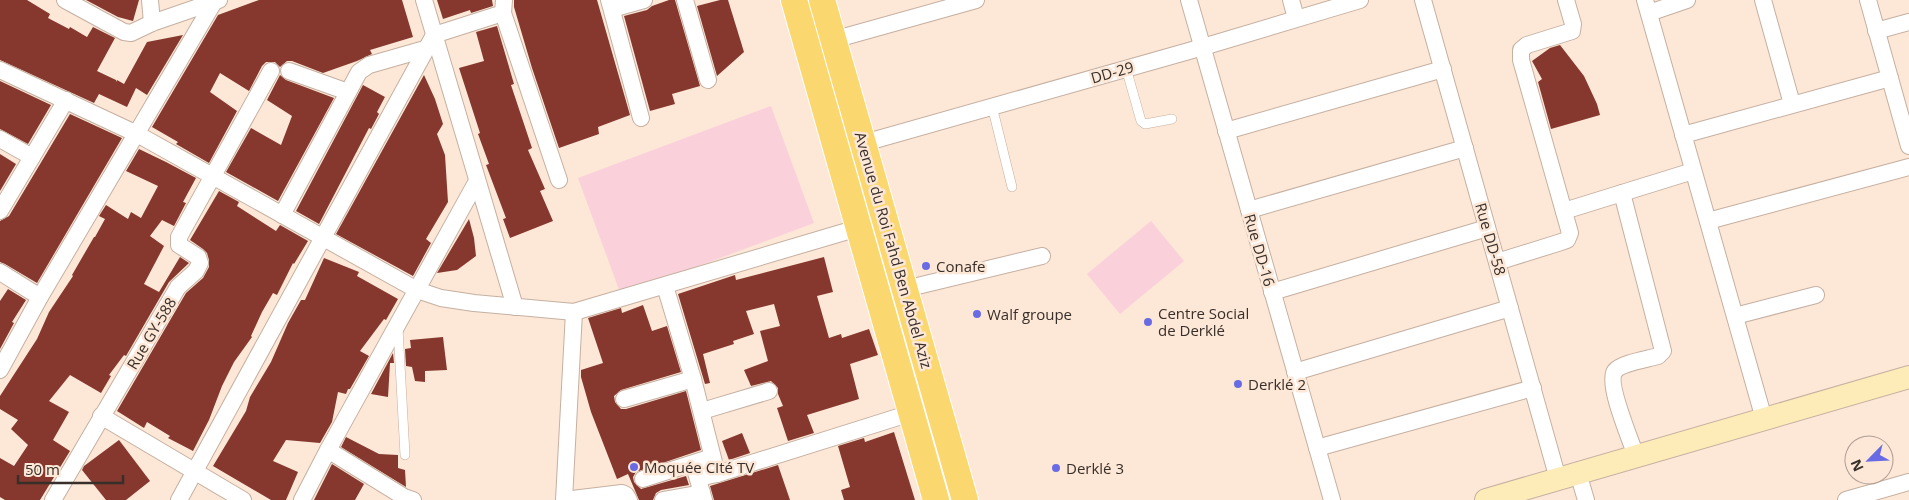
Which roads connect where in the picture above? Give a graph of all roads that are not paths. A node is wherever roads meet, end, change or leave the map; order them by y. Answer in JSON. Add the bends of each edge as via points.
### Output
{"nodes":[{"id":1,"x":65,"y":0,"type":"edge"},
{"id":2,"x":150,"y":0,"type":"edge"},
{"id":3,"x":424,"y":0,"type":"edge"},
{"id":4,"x":644,"y":0,"type":"edge"},
{"id":5,"x":685,"y":0,"type":"edge"},
{"id":6,"x":794,"y":0,"type":"edge"},
{"id":7,"x":822,"y":0,"type":"edge"},
{"id":8,"x":1189,"y":0,"type":"edge"},
{"id":9,"x":1291,"y":0,"type":"edge"},
{"id":10,"x":1360,"y":0,"type":"edge"},
{"id":11,"x":1423,"y":0,"type":"edge"},
{"id":12,"x":1566,"y":0,"type":"edge"},
{"id":13,"x":1688,"y":0,"type":"edge"},
{"id":14,"x":1763,"y":0,"type":"edge"},
{"id":15,"x":1868,"y":0,"type":"edge"},
{"id":16,"x":217,"y":1,"type":"edge"},
{"id":17,"x":971,"y":1,"type":"edge"},
{"id":18,"x":610,"y":5,"type":"edge"},
{"id":19,"x":1647,"y":6,"type":"edge"},
{"id":20,"x":503,"y":7,"type":"edge"},
{"id":21,"x":1296,"y":18,"type":"junction"},
{"id":22,"x":1909,"y":22,"type":"edge"},
{"id":23,"x":152,"y":23,"type":"junction"},
{"id":24,"x":1876,"y":31,"type":"junction"},
{"id":25,"x":434,"y":35,"type":"junction"},
{"id":26,"x":834,"y":40,"type":"junction"},
{"id":27,"x":1202,"y":47,"type":"junction"},
{"id":28,"x":425,"y":49,"type":"junction"},
{"id":29,"x":1126,"y":68,"type":"junction"},
{"id":30,"x":1442,"y":69,"type":"junction"},
{"id":31,"x":0,"y":70,"type":"edge"},
{"id":32,"x":272,"y":71,"type":"dead end"},
{"id":33,"x":289,"y":71,"type":"dead end"},
{"id":34,"x":1890,"y":78,"type":"junction"},
{"id":35,"x":708,"y":80,"type":"dead end"},
{"id":36,"x":348,"y":92,"type":"junction"},
{"id":37,"x":66,"y":100,"type":"junction"},
{"id":38,"x":1792,"y":104,"type":"junction"},
{"id":39,"x":992,"y":106,"type":"junction"},
{"id":40,"x":641,"y":118,"type":"dead end"},
{"id":41,"x":1172,"y":119,"type":"dead end"},
{"id":42,"x":1226,"y":131,"type":"junction"},
{"id":43,"x":137,"y":134,"type":"junction"},
{"id":44,"x":1683,"y":134,"type":"junction"},
{"id":45,"x":0,"y":140,"type":"edge"},
{"id":46,"x":864,"y":143,"type":"junction"},
{"id":47,"x":1909,"y":146,"type":"edge"},
{"id":48,"x":1465,"y":148,"type":"junction"},
{"id":49,"x":32,"y":157,"type":"junction"},
{"id":50,"x":1909,"y":166,"type":"edge"},
{"id":51,"x":1694,"y":170,"type":"junction"},
{"id":52,"x":214,"y":176,"type":"junction"},
{"id":53,"x":559,"y":180,"type":"dead end"},
{"id":54,"x":477,"y":181,"type":"junction"},
{"id":55,"x":1012,"y":187,"type":"dead end"},
{"id":56,"x":1622,"y":193,"type":"junction"},
{"id":57,"x":1249,"y":210,"type":"junction"},
{"id":58,"x":0,"y":211,"type":"edge"},
{"id":59,"x":1564,"y":211,"type":"junction"},
{"id":60,"x":282,"y":215,"type":"junction"},
{"id":61,"x":1708,"y":221,"type":"junction"},
{"id":62,"x":858,"y":228,"type":"junction"},
{"id":63,"x":1487,"y":228,"type":"junction"},
{"id":64,"x":323,"y":238,"type":"junction"},
{"id":65,"x":1042,"y":256,"type":"dead end"},
{"id":66,"x":1497,"y":262,"type":"junction"},
{"id":67,"x":0,"y":272,"type":"edge"},
{"id":68,"x":665,"y":286,"type":"junction"},
{"id":69,"x":905,"y":289,"type":"junction"},
{"id":70,"x":417,"y":290,"type":"junction"},
{"id":71,"x":1272,"y":292,"type":"junction"},
{"id":72,"x":1816,"y":295,"type":"dead end"},
{"id":73,"x":40,"y":297,"type":"junction"},
{"id":74,"x":515,"y":307,"type":"junction"},
{"id":75,"x":1510,"y":308,"type":"junction"},
{"id":76,"x":574,"y":312,"type":"junction"},
{"id":77,"x":1735,"y":316,"type":"junction"},
{"id":78,"x":398,"y":325,"type":"junction"},
{"id":79,"x":0,"y":370,"type":"edge"},
{"id":80,"x":1295,"y":372,"type":"junction"},
{"id":81,"x":1909,"y":377,"type":"edge"},
{"id":82,"x":693,"y":379,"type":"junction"},
{"id":83,"x":1533,"y":388,"type":"junction"},
{"id":84,"x":769,"y":391,"type":"dead end"},
{"id":85,"x":624,"y":399,"type":"dead end"},
{"id":86,"x":702,"y":411,"type":"junction"},
{"id":87,"x":911,"y":413,"type":"junction"},
{"id":88,"x":101,"y":416,"type":"junction"},
{"id":89,"x":1764,"y":419,"type":"junction"},
{"id":90,"x":1317,"y":448,"type":"junction"},
{"id":91,"x":328,"y":450,"type":"junction"},
{"id":92,"x":405,"y":455,"type":"dead end"},
{"id":93,"x":1636,"y":456,"type":"junction"},
{"id":94,"x":712,"y":457,"type":"junction"},
{"id":95,"x":693,"y":462,"type":"junction"},
{"id":96,"x":195,"y":472,"type":"junction"},
{"id":97,"x":717,"y":474,"type":"junction"},
{"id":98,"x":1568,"y":476,"type":"junction"},
{"id":99,"x":643,"y":479,"type":"dead end"},
{"id":100,"x":1909,"y":482,"type":"edge"},
{"id":101,"x":701,"y":491,"type":"edge"},
{"id":102,"x":60,"y":498,"type":"edge"},
{"id":103,"x":179,"y":500,"type":"edge"},
{"id":104,"x":243,"y":500,"type":"edge"},
{"id":105,"x":302,"y":500,"type":"edge"},
{"id":106,"x":413,"y":500,"type":"edge"},
{"id":107,"x":564,"y":500,"type":"edge"},
{"id":108,"x":629,"y":500,"type":"edge"},
{"id":109,"x":663,"y":500,"type":"edge"},
{"id":110,"x":936,"y":500,"type":"edge"},
{"id":111,"x":965,"y":500,"type":"edge"},
{"id":112,"x":1332,"y":500,"type":"edge"},
{"id":113,"x":1486,"y":500,"type":"edge"},
{"id":114,"x":1586,"y":500,"type":"edge"},
{"id":115,"x":1846,"y":500,"type":"edge"}],
"edges":[{"from":1,"to":23,"type":"street","via":[[124,32],[131,33]]},
{"from":2,"to":23,"type":"street"},
{"from":3,"to":25,"type":"street"},
{"from":4,"to":18,"type":"street"},
{"from":5,"to":35,"type":"street"},
{"from":6,"to":62,"type":"main road","name":"Avenue du Roi Fahd Ben Abdel Aziz"},
{"from":7,"to":26,"type":"main road","name":"Avenue du Roi Fahd Ben Abdel Aziz"},
{"from":8,"to":27,"type":"street","name":"Rue DD-16"},
{"from":9,"to":21,"type":"street"},
{"from":10,"to":21,"type":"street","name":"DD-29"},
{"from":11,"to":30,"type":"street","name":"Rue DD-58"},
{"from":12,"to":59,"type":"street","via":[[1572,31],[1527,45],[1521,50],[1521,60]]},
{"from":13,"to":19,"type":"street"},
{"from":14,"to":38,"type":"street"},
{"from":15,"to":24,"type":"street"},
{"from":16,"to":23,"type":"street"},
{"from":16,"to":43,"type":"street"},
{"from":17,"to":26,"type":"street"},
{"from":18,"to":40,"type":"street"},
{"from":19,"to":44,"type":"street"},
{"from":20,"to":25,"type":"street"},
{"from":20,"to":53,"type":"street"},
{"from":21,"to":27,"type":"street","name":"DD-29"},
{"from":22,"to":24,"type":"street"},
{"from":24,"to":34,"type":"street"},
{"from":25,"to":28,"type":"street"},
{"from":25,"to":54,"type":"street"},
{"from":26,"to":46,"type":"main road","name":"Avenue du Roi Fahd Ben Abdel Aziz"},
{"from":27,"to":29,"type":"street","name":"DD-29"},
{"from":27,"to":42,"type":"street","name":"Rue DD-16"},
{"from":28,"to":36,"type":"street","via":[[364,68]]},
{"from":28,"to":64,"type":"street"},
{"from":29,"to":39,"type":"street","name":"DD-29"},
{"from":29,"to":41,"type":"lane","via":[[1141,121],[1145,124]]},
{"from":30,"to":42,"type":"street"},
{"from":30,"to":48,"type":"street","name":"Rue DD-58"},
{"from":31,"to":37,"type":"street"},
{"from":32,"to":52,"type":"street"},
{"from":33,"to":36,"type":"street"},
{"from":34,"to":38,"type":"street"},
{"from":34,"to":47,"type":"street"},
{"from":36,"to":60,"type":"street"},
{"from":37,"to":43,"type":"street"},
{"from":37,"to":49,"type":"street"},
{"from":38,"to":44,"type":"street"},
{"from":39,"to":46,"type":"street","name":"DD-29"},
{"from":39,"to":55,"type":"lane"},
{"from":42,"to":57,"type":"street","name":"Rue DD-16"},
{"from":43,"to":52,"type":"street"},
{"from":43,"to":73,"type":"street"},
{"from":44,"to":51,"type":"street"},
{"from":45,"to":49,"type":"street"},
{"from":46,"to":69,"type":"main road","name":"Avenue du Roi Fahd Ben Abdel Aziz"},
{"from":48,"to":57,"type":"street"},
{"from":48,"to":63,"type":"street","name":"Rue DD-58"},
{"from":49,"to":58,"type":"street"},
{"from":50,"to":61,"type":"street"},
{"from":51,"to":56,"type":"street"},
{"from":51,"to":61,"type":"street"},
{"from":52,"to":60,"type":"street"},
{"from":52,"to":88,"type":"street","name":"Rue GY-588","via":[[178,241],[179,245],[198,256],[200,263],[178,287]]},
{"from":54,"to":70,"type":"street"},
{"from":54,"to":74,"type":"street"},
{"from":56,"to":59,"type":"street"},
{"from":56,"to":93,"type":"street","via":[[1663,351],[1658,356],[1614,372],[1614,392]]},
{"from":57,"to":71,"type":"street","name":"Rue DD-16"},
{"from":59,"to":66,"type":"street","via":[[1570,233],[1567,240]]},
{"from":60,"to":64,"type":"street"},
{"from":61,"to":77,"type":"street"},
{"from":62,"to":68,"type":"street"},
{"from":62,"to":87,"type":"main road","name":"Avenue du Roi Fahd Ben Abdel Aziz"},
{"from":63,"to":66,"type":"street","name":"Rue DD-58"},
{"from":63,"to":71,"type":"street"},
{"from":64,"to":70,"type":"street"},
{"from":64,"to":96,"type":"street"},
{"from":65,"to":69,"type":"street"},
{"from":66,"to":75,"type":"street","name":"Rue DD-58"},
{"from":67,"to":73,"type":"street"},
{"from":68,"to":76,"type":"street"},
{"from":68,"to":82,"type":"street"},
{"from":69,"to":111,"type":"main road","name":"Avenue du Roi Fahd Ben Abdel Aziz"},
{"from":70,"to":74,"type":"street","via":[[441,298]]},
{"from":70,"to":78,"type":"street"},
{"from":71,"to":80,"type":"street","name":"Rue DD-16"},
{"from":72,"to":77,"type":"street"},
{"from":73,"to":79,"type":"street"},
{"from":74,"to":76,"type":"street"},
{"from":75,"to":80,"type":"street"},
{"from":75,"to":83,"type":"street","name":"Rue DD-58"},
{"from":76,"to":107,"type":"street"},
{"from":77,"to":89,"type":"street"},
{"from":78,"to":91,"type":"street"},
{"from":78,"to":92,"type":"lane"},
{"from":80,"to":90,"type":"street","name":"Rue DD-16"},
{"from":81,"to":89,"type":"street"},
{"from":82,"to":85,"type":"street"},
{"from":82,"to":86,"type":"street"},
{"from":83,"to":90,"type":"street"},
{"from":83,"to":98,"type":"street","name":"Rue DD-58"},
{"from":84,"to":86,"type":"street"},
{"from":86,"to":94,"type":"street"},
{"from":87,"to":97,"type":"street"},
{"from":87,"to":110,"type":"main road","name":"Avenue du Roi Fahd Ben Abdel Aziz"},
{"from":88,"to":96,"type":"street"},
{"from":88,"to":102,"type":"street","name":"Rue GY-588"},
{"from":89,"to":93,"type":"street"},
{"from":90,"to":112,"type":"street","name":"Rue DD-16"},
{"from":91,"to":105,"type":"street"},
{"from":91,"to":106,"type":"street"},
{"from":93,"to":98,"type":"street"},
{"from":94,"to":95,"type":"street"},
{"from":94,"to":97,"type":"street"},
{"from":95,"to":99,"type":"street"},
{"from":95,"to":101,"type":"street"},
{"from":96,"to":103,"type":"street"},
{"from":96,"to":104,"type":"street"},
{"from":97,"to":101,"type":"street"},
{"from":98,"to":113,"type":"street"},
{"from":98,"to":114,"type":"street","name":"Rue DD-58"},
{"from":100,"to":115,"type":"street"},
{"from":101,"to":109,"type":"street"},
{"from":107,"to":108,"type":"street","via":[[622,493]]}]}
